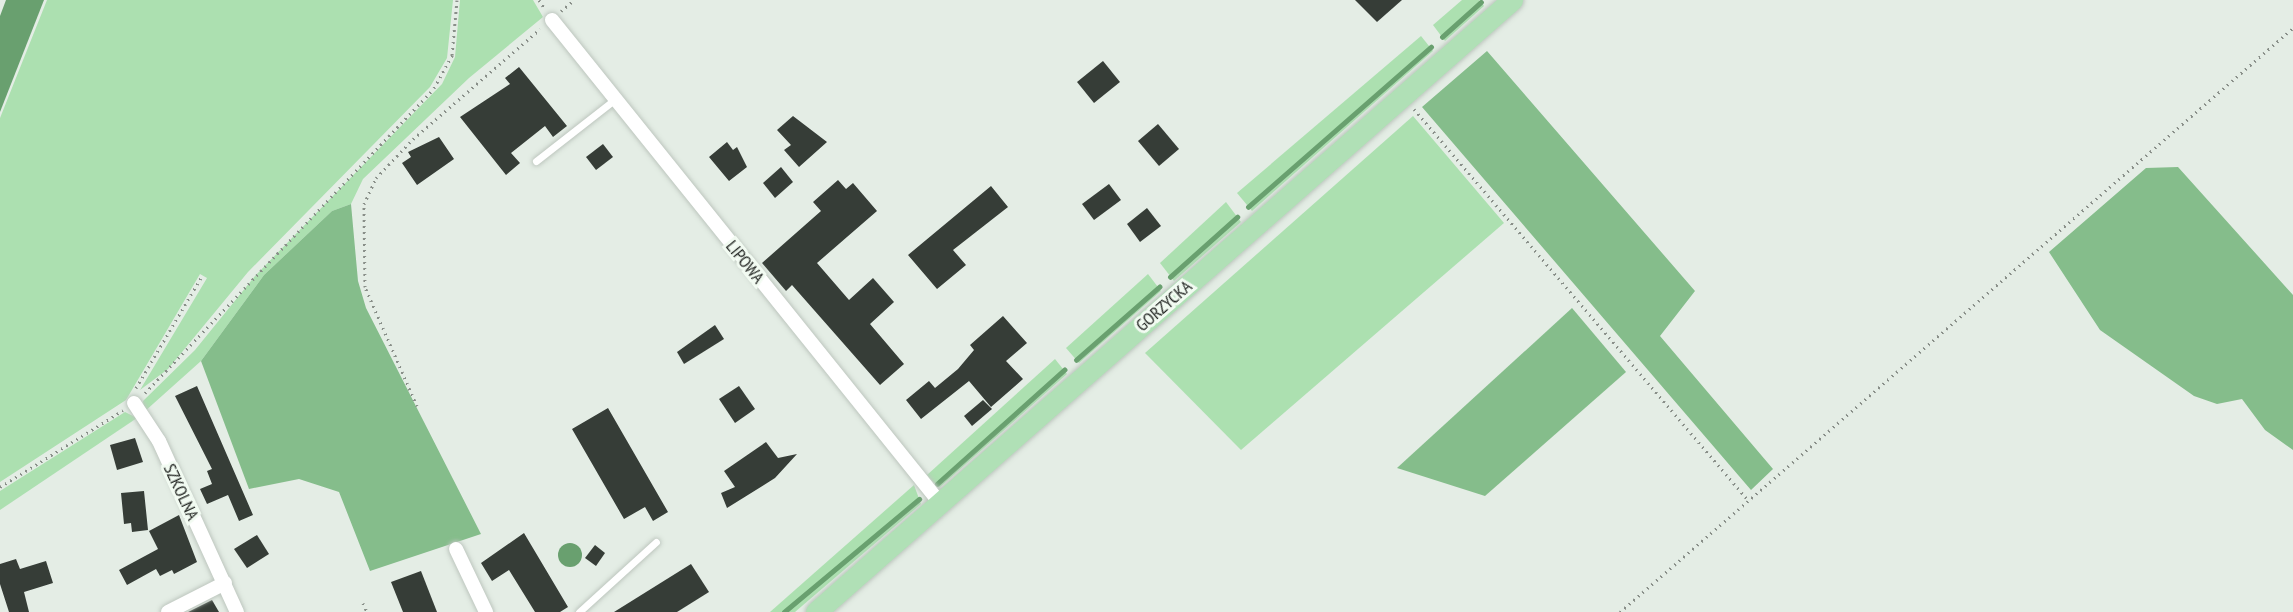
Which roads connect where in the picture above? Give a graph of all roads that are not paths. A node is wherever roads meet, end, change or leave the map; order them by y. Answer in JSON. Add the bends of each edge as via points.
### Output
{"nodes":[{"id":1,"x":1512,"y":0,"type":"edge"},
{"id":2,"x":552,"y":20,"type":"road end"},
{"id":3,"x":614,"y":100,"type":"junction"},
{"id":4,"x":537,"y":161,"type":"dead end"},
{"id":5,"x":134,"y":403,"type":"road end"},
{"id":6,"x":940,"y":503,"type":"junction"},
{"id":7,"x":656,"y":542,"type":"dead end"},
{"id":8,"x":456,"y":549,"type":"dead end"},
{"id":9,"x":225,"y":583,"type":"junction"},
{"id":10,"x":168,"y":612,"type":"edge"},
{"id":11,"x":237,"y":612,"type":"edge"},
{"id":12,"x":486,"y":612,"type":"edge"},
{"id":13,"x":579,"y":612,"type":"edge"},
{"id":14,"x":816,"y":612,"type":"edge"}],
"edges":[{"from":1,"to":6,"type":"main road","name":"GORZYCKA"},
{"from":2,"to":3,"type":"street","name":"LIPOWA"},
{"from":3,"to":4,"type":"lane"},
{"from":3,"to":6,"type":"street","name":"LIPOWA"},
{"from":5,"to":9,"type":"street","name":"SZKOLNA","via":[[159,441]]},
{"from":6,"to":14,"type":"main road","name":"GORZYCKA"},
{"from":7,"to":13,"type":"lane"},
{"from":8,"to":12,"type":"street"},
{"from":9,"to":10,"type":"street"},
{"from":9,"to":11,"type":"street","name":"SZKOLNA"}]}
